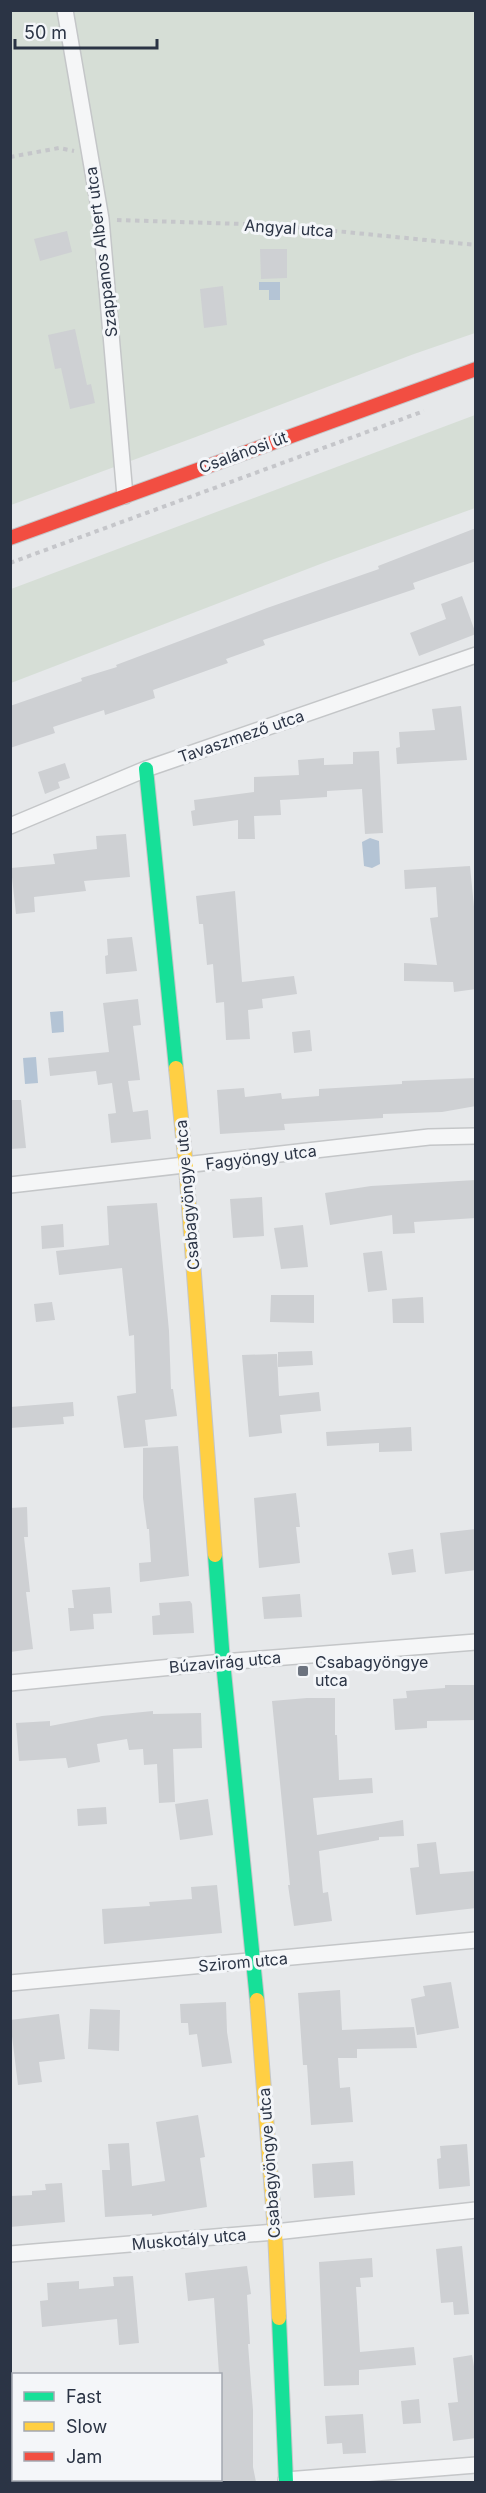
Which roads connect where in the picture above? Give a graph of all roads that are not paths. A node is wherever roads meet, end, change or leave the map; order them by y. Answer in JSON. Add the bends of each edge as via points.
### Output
{"nodes":[{"id":1,"x":65,"y":10,"type":"edge"},
{"id":2,"x":476,"y":369,"type":"edge"},
{"id":3,"x":125,"y":496,"type":"junction"},
{"id":4,"x":10,"y":538,"type":"edge"},
{"id":5,"x":476,"y":655,"type":"edge"},
{"id":6,"x":146,"y":769,"type":"junction"},
{"id":7,"x":10,"y":826,"type":"edge"},
{"id":8,"x":476,"y":1136,"type":"edge"},
{"id":9,"x":186,"y":1167,"type":"junction"},
{"id":10,"x":10,"y":1185,"type":"edge"},
{"id":11,"x":476,"y":1642,"type":"edge"},
{"id":12,"x":223,"y":1662,"type":"junction"},
{"id":13,"x":10,"y":1683,"type":"edge"},
{"id":14,"x":476,"y":1940,"type":"edge"},
{"id":15,"x":254,"y":1962,"type":"junction"},
{"id":16,"x":10,"y":1983,"type":"edge"},
{"id":17,"x":476,"y":2210,"type":"edge"},
{"id":18,"x":275,"y":2232,"type":"junction"},
{"id":19,"x":10,"y":2254,"type":"edge"},
{"id":20,"x":476,"y":2465,"type":"edge"},
{"id":21,"x":286,"y":2481,"type":"edge"}],
"edges":[{"from":1,"to":3,"type":"street","name":"Szappanos Albert utca","via":[[101,219]]},
{"from":2,"to":3,"type":"street","name":"Csalánosi út"},
{"from":3,"to":4,"type":"street","name":"Csalánosi út"},
{"from":5,"to":6,"type":"street","name":"Tavaszmező utca"},
{"from":6,"to":7,"type":"street","name":"Tavaszmező utca"},
{"from":6,"to":9,"type":"street","name":"Csabagyöngye utca"},
{"from":8,"to":9,"type":"street","name":"Fagyöngy utca","via":[[429,1137]]},
{"from":9,"to":10,"type":"street","name":"Fagyöngy utca"},
{"from":9,"to":12,"type":"street","name":"Csabagyöngye utca"},
{"from":11,"to":12,"type":"street","name":"Búzavirág utca"},
{"from":12,"to":13,"type":"street","name":"Búzavirág utca"},
{"from":12,"to":15,"type":"street","name":"Csabagyöngye utca"},
{"from":14,"to":15,"type":"street","name":"Szirom utca"},
{"from":15,"to":16,"type":"street","name":"Szirom utca"},
{"from":15,"to":18,"type":"street","name":"Csabagyöngye utca"},
{"from":17,"to":18,"type":"street","name":"Muskotály utca"},
{"from":18,"to":19,"type":"street","name":"Muskotály utca"},
{"from":18,"to":21,"type":"street","name":"Csabagyöngye utca"},
{"from":20,"to":21,"type":"street"}]}
